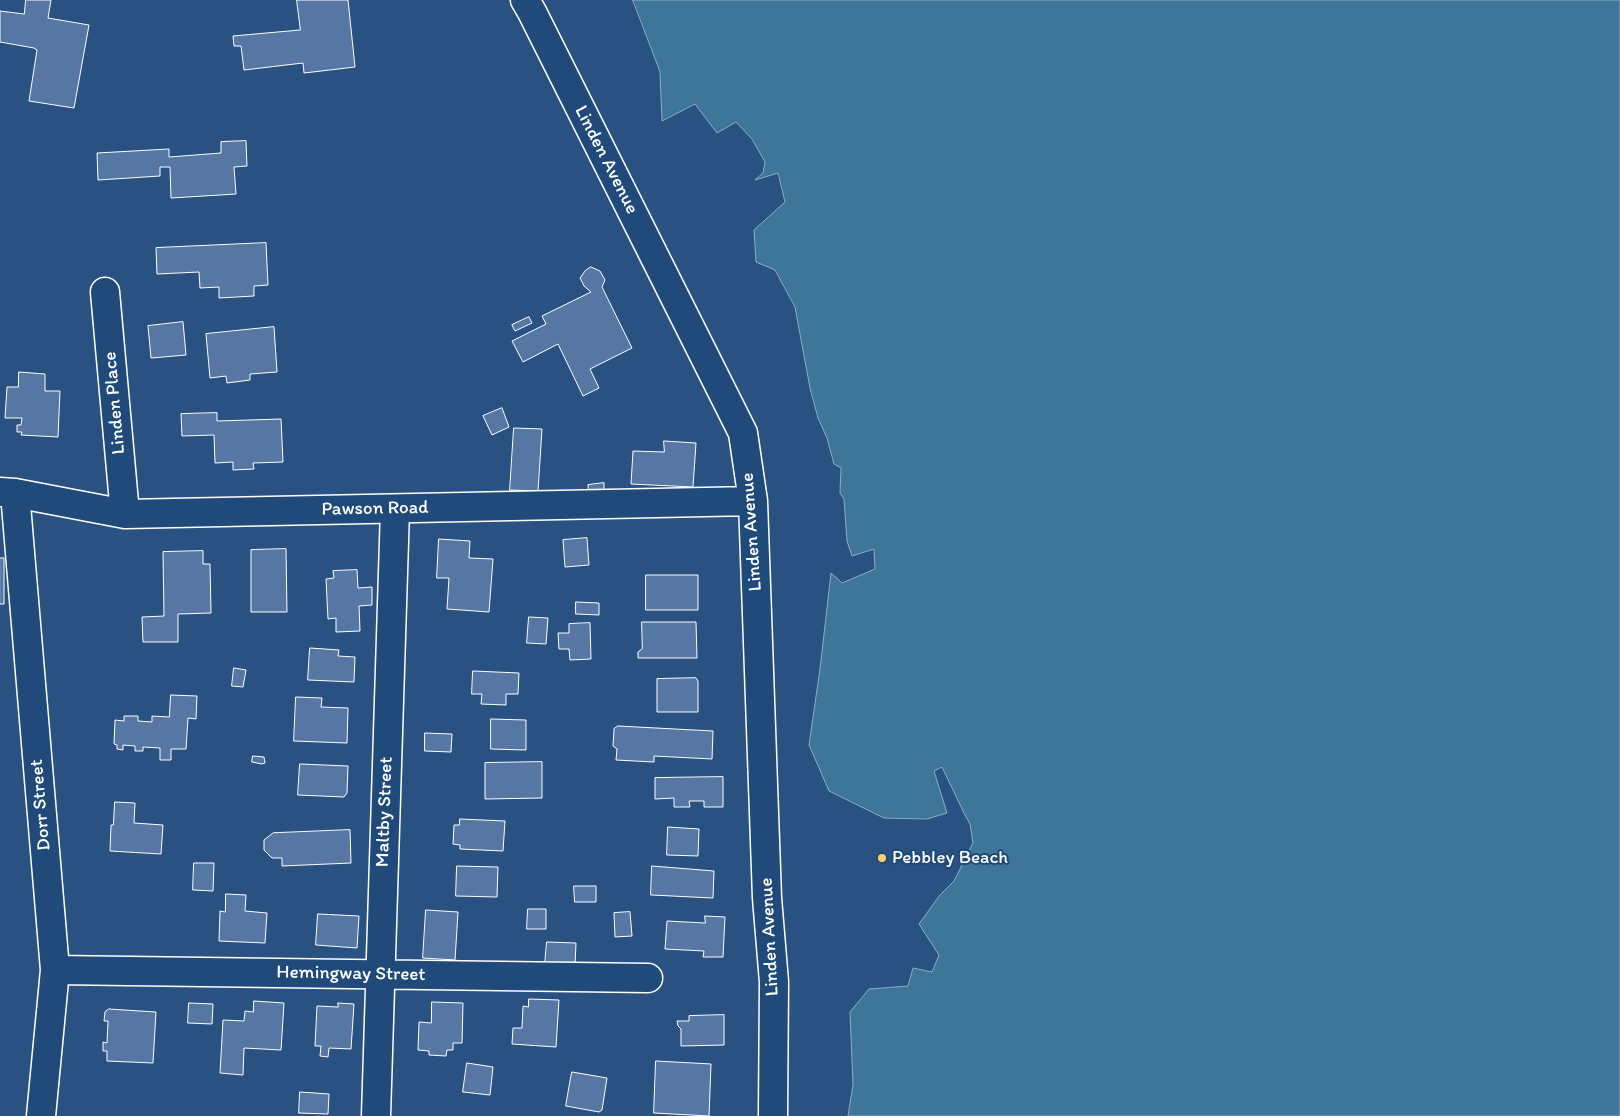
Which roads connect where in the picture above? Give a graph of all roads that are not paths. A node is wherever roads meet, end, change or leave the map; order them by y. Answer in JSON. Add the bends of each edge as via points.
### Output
{"nodes":[{"id":1,"x":525,"y":0,"type":"edge"},
{"id":2,"x":106,"y":292,"type":"dead end"},
{"id":3,"x":8,"y":493,"type":"edge"},
{"id":4,"x":753,"y":501,"type":"junction"},
{"id":5,"x":395,"y":509,"type":"junction"},
{"id":6,"x":125,"y":514,"type":"junction"},
{"id":7,"x":55,"y":970,"type":"junction"},
{"id":8,"x":380,"y":974,"type":"junction"},
{"id":9,"x":648,"y":978,"type":"dead end"},
{"id":10,"x":41,"y":1116,"type":"edge"},
{"id":11,"x":376,"y":1116,"type":"edge"},
{"id":12,"x":773,"y":1116,"type":"edge"}],
"edges":[{"from":1,"to":4,"type":"street","name":"Linden Avenue","via":[[743,433]]},
{"from":2,"to":6,"type":"street","name":"Linden Place"},
{"from":3,"to":6,"type":"street","name":"Pawson Road"},
{"from":3,"to":7,"type":"street","name":"Dorr Street"},
{"from":4,"to":5,"type":"street","name":"Pawson Road"},
{"from":4,"to":12,"type":"street","name":"Linden Avenue","via":[[767,898],[774,982]]},
{"from":5,"to":6,"type":"street","name":"Pawson Road"},
{"from":5,"to":8,"type":"street","name":"Maltby Street"},
{"from":7,"to":8,"type":"street","name":"Hemingway Street"},
{"from":7,"to":10,"type":"street","name":"Dorr Street"},
{"from":8,"to":9,"type":"street","name":"Hemingway Street"},
{"from":8,"to":11,"type":"street","name":"Maltby Street"}]}
